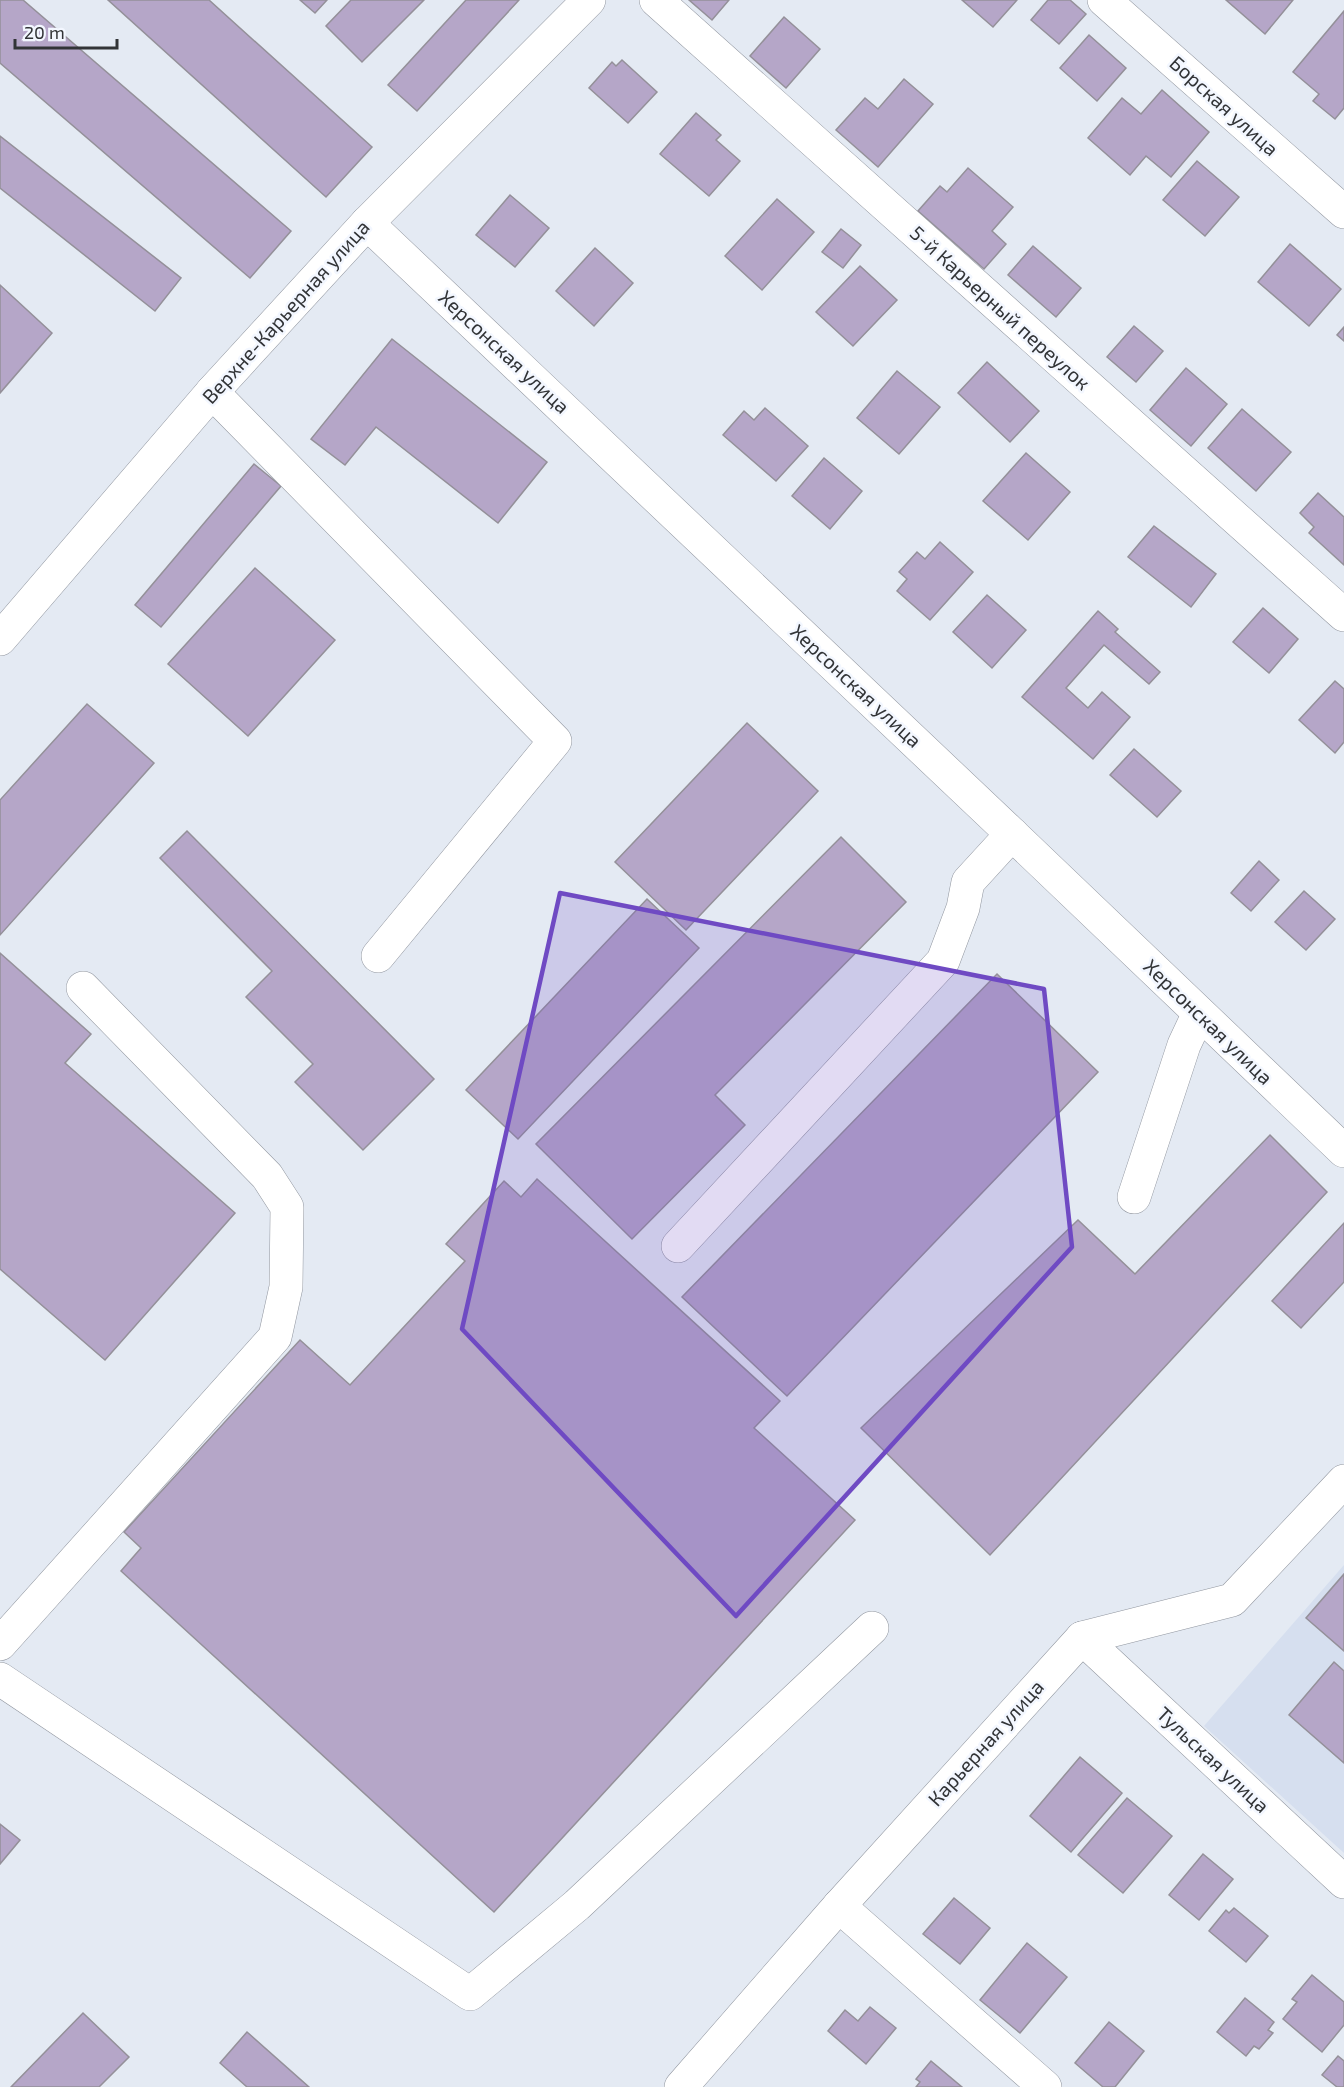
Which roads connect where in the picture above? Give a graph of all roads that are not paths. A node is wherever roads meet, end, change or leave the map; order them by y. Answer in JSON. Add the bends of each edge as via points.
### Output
{"nodes":[{"id":1,"x":589,"y":0,"type":"edge"},
{"id":2,"x":656,"y":0,"type":"edge"},
{"id":3,"x":1104,"y":0,"type":"edge"},
{"id":4,"x":1344,"y":212,"type":"edge"},
{"id":5,"x":367,"y":223,"type":"junction"},
{"id":6,"x":212,"y":392,"type":"junction"},
{"id":7,"x":1344,"y":615,"type":"edge"},
{"id":8,"x":0,"y":639,"type":"edge"},
{"id":9,"x":1012,"y":834,"type":"junction"},
{"id":10,"x":378,"y":956,"type":"dead end"},
{"id":11,"x":82,"y":988,"type":"dead end"},
{"id":12,"x":1199,"y":1013,"type":"junction"},
{"id":13,"x":1344,"y":1151,"type":"edge"},
{"id":14,"x":1134,"y":1197,"type":"dead end"},
{"id":15,"x":678,"y":1246,"type":"dead end"},
{"id":16,"x":1344,"y":1481,"type":"edge"},
{"id":17,"x":872,"y":1628,"type":"dead end"},
{"id":18,"x":1082,"y":1638,"type":"junction"},
{"id":19,"x":0,"y":1644,"type":"edge"},
{"id":20,"x":0,"y":1679,"type":"edge"},
{"id":21,"x":1344,"y":1882,"type":"edge"},
{"id":22,"x":839,"y":1906,"type":"junction"},
{"id":23,"x":681,"y":2087,"type":"edge"},
{"id":24,"x":1045,"y":2087,"type":"edge"}],
"edges":[{"from":1,"to":5,"type":"street","name":"Верхне-Карьерная улица"},
{"from":2,"to":7,"type":"street","name":"5-й Карьерный переулок"},
{"from":3,"to":4,"type":"street","name":"Борская улица"},
{"from":5,"to":6,"type":"street","name":"Верхне-Карьерная улица"},
{"from":5,"to":9,"type":"street","name":"Херсонская улица"},
{"from":6,"to":8,"type":"street","name":"Верхне-Карьерная улица"},
{"from":6,"to":10,"type":"street","via":[[555,741]]},
{"from":9,"to":12,"type":"street","name":"Херсонская улица"},
{"from":9,"to":15,"type":"street","via":[[968,882],[963,908],[943,961]]},
{"from":11,"to":19,"type":"street","via":[[272,1184],[287,1207],[286,1287],[275,1336]]},
{"from":12,"to":13,"type":"street","name":"Херсонская улица"},
{"from":12,"to":14,"type":"street","via":[[1184,1046]]},
{"from":16,"to":18,"type":"street","via":[[1232,1600]]},
{"from":17,"to":20,"type":"street","via":[[577,1905],[470,1994]]},
{"from":18,"to":21,"type":"street","name":"Тульская улица"},
{"from":18,"to":22,"type":"street","name":"Карьерная улица"},
{"from":22,"to":23,"type":"street","name":"Карьерная улица"},
{"from":22,"to":24,"type":"street"}]}
